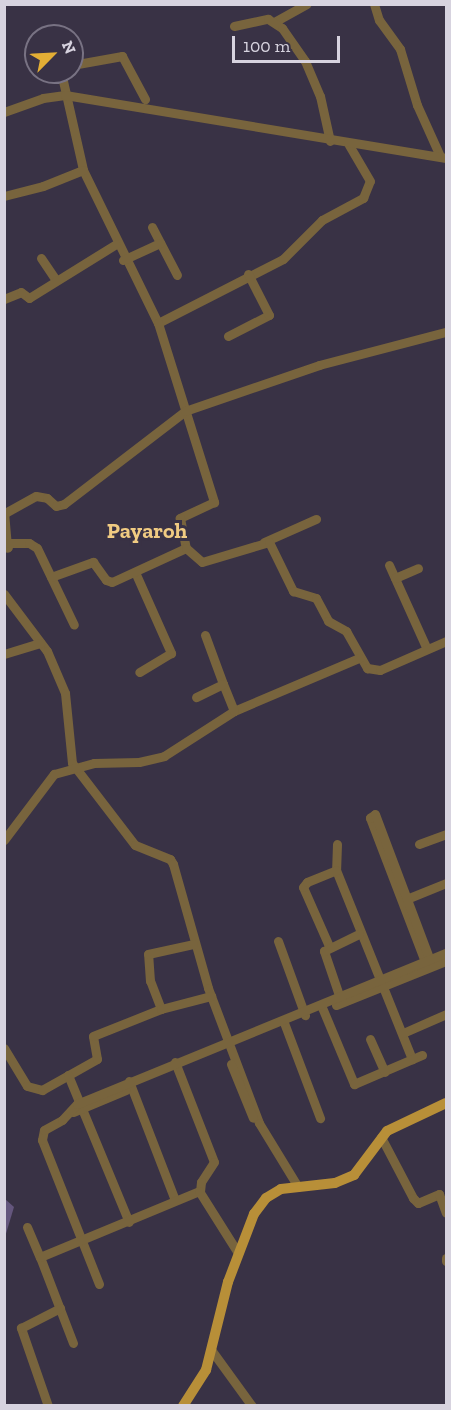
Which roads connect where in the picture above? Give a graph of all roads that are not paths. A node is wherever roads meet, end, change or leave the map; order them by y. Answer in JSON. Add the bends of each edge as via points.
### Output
{"nodes":[{"id":1,"x":308,"y":4,"type":"edge"},
{"id":2,"x":374,"y":4,"type":"edge"},
{"id":3,"x":276,"y":21,"type":"junction"},
{"id":4,"x":234,"y":26,"type":"dead end"},
{"id":5,"x":84,"y":63,"type":"edge"},
{"id":6,"x":63,"y":84,"type":"edge"},
{"id":7,"x":65,"y":95,"type":"junction"},
{"id":8,"x":145,"y":99,"type":"dead end"},
{"id":9,"x":4,"y":112,"type":"edge"},
{"id":10,"x":330,"y":141,"type":"junction"},
{"id":11,"x":349,"y":145,"type":"junction"},
{"id":12,"x":443,"y":157,"type":"edge"},
{"id":13,"x":83,"y":170,"type":"junction"},
{"id":14,"x":4,"y":196,"type":"edge"},
{"id":15,"x":152,"y":227,"type":"dead end"},
{"id":16,"x":160,"y":243,"type":"junction"},
{"id":17,"x":116,"y":244,"type":"junction"},
{"id":18,"x":41,"y":258,"type":"dead end"},
{"id":19,"x":123,"y":260,"type":"junction"},
{"id":20,"x":248,"y":274,"type":"junction"},
{"id":21,"x":177,"y":275,"type":"dead end"},
{"id":22,"x":57,"y":280,"type":"junction"},
{"id":23,"x":4,"y":299,"type":"edge"},
{"id":24,"x":158,"y":323,"type":"junction"},
{"id":25,"x":447,"y":332,"type":"edge"},
{"id":26,"x":228,"y":336,"type":"dead end"},
{"id":27,"x":185,"y":411,"type":"junction"},
{"id":28,"x":5,"y":513,"type":"edge"},
{"id":29,"x":316,"y":519,"type":"dead end"},
{"id":30,"x":264,"y":542,"type":"junction"},
{"id":31,"x":6,"y":548,"type":"edge"},
{"id":32,"x":186,"y":548,"type":"junction"},
{"id":33,"x":389,"y":565,"type":"dead end"},
{"id":34,"x":418,"y":568,"type":"dead end"},
{"id":35,"x":135,"y":572,"type":"junction"},
{"id":36,"x":51,"y":577,"type":"junction"},
{"id":37,"x":395,"y":578,"type":"junction"},
{"id":38,"x":4,"y":594,"type":"edge"},
{"id":39,"x":74,"y":625,"type":"dead end"},
{"id":40,"x":205,"y":635,"type":"dead end"},
{"id":41,"x":447,"y":641,"type":"edge"},
{"id":42,"x":40,"y":643,"type":"junction"},
{"id":43,"x":427,"y":649,"type":"junction"},
{"id":44,"x":4,"y":654,"type":"edge"},
{"id":45,"x":359,"y":658,"type":"junction"},
{"id":46,"x":139,"y":672,"type":"dead end"},
{"id":47,"x":223,"y":684,"type":"junction"},
{"id":48,"x":196,"y":697,"type":"dead end"},
{"id":49,"x":234,"y":711,"type":"junction"},
{"id":50,"x":78,"y":769,"type":"junction"},
{"id":51,"x":447,"y":834,"type":"edge"},
{"id":52,"x":4,"y":840,"type":"edge"},
{"id":53,"x":337,"y":844,"type":"dead end"},
{"id":54,"x":419,"y":844,"type":"dead end"},
{"id":55,"x":336,"y":870,"type":"junction"},
{"id":56,"x":447,"y":883,"type":"edge"},
{"id":57,"x":447,"y":890,"type":"edge"},
{"id":58,"x":406,"y":902,"type":"junction"},
{"id":59,"x":359,"y":934,"type":"junction"},
{"id":60,"x":278,"y":941,"type":"dead end"},
{"id":61,"x":193,"y":944,"type":"junction"},
{"id":62,"x":328,"y":946,"type":"junction"},
{"id":63,"x":447,"y":953,"type":"edge"},
{"id":64,"x":447,"y":961,"type":"edge"},
{"id":65,"x":429,"y":965,"type":"junction"},
{"id":66,"x":380,"y":984,"type":"junction"},
{"id":67,"x":212,"y":1000,"type":"junction"},
{"id":68,"x":341,"y":1000,"type":"junction"},
{"id":69,"x":321,"y":1008,"type":"junction"},
{"id":70,"x":161,"y":1009,"type":"junction"},
{"id":71,"x":304,"y":1014,"type":"junction"},
{"id":72,"x":447,"y":1014,"type":"edge"},
{"id":73,"x":284,"y":1022,"type":"junction"},
{"id":74,"x":403,"y":1033,"type":"junction"},
{"id":75,"x":370,"y":1039,"type":"dead end"},
{"id":76,"x":227,"y":1044,"type":"junction"},
{"id":77,"x":4,"y":1048,"type":"edge"},
{"id":78,"x":422,"y":1055,"type":"dead end"},
{"id":79,"x":412,"y":1059,"type":"junction"},
{"id":80,"x":176,"y":1064,"type":"junction"},
{"id":81,"x":385,"y":1072,"type":"junction"},
{"id":82,"x":68,"y":1076,"type":"junction"},
{"id":83,"x":130,"y":1084,"type":"junction"},
{"id":84,"x":447,"y":1103,"type":"edge"},
{"id":85,"x":79,"y":1107,"type":"junction"},
{"id":86,"x":320,"y":1118,"type":"dead end"},
{"id":87,"x":381,"y":1137,"type":"junction"},
{"id":88,"x":298,"y":1186,"type":"junction"},
{"id":89,"x":443,"y":1191,"type":"edge"},
{"id":90,"x":200,"y":1192,"type":"junction"},
{"id":91,"x":175,"y":1200,"type":"junction"},
{"id":92,"x":447,"y":1213,"type":"edge"},
{"id":93,"x":126,"y":1222,"type":"junction"},
{"id":94,"x":27,"y":1227,"type":"dead end"},
{"id":95,"x":80,"y":1238,"type":"junction"},
{"id":96,"x":238,"y":1252,"type":"junction"},
{"id":97,"x":40,"y":1257,"type":"junction"},
{"id":98,"x":99,"y":1284,"type":"dead end"},
{"id":99,"x":60,"y":1308,"type":"junction"},
{"id":100,"x":73,"y":1343,"type":"dead end"},
{"id":101,"x":212,"y":1351,"type":"junction"},
{"id":102,"x":48,"y":1406,"type":"edge"},
{"id":103,"x":183,"y":1406,"type":"edge"},
{"id":104,"x":252,"y":1406,"type":"edge"}],
"edges":[{"from":1,"to":3,"type":"street"},
{"from":2,"to":12,"type":"street","via":[[378,20],[400,49],[417,105]]},
{"from":3,"to":4,"type":"street"},
{"from":3,"to":10,"type":"street","via":[[304,61],[320,96]]},
{"from":5,"to":8,"type":"street","via":[[123,56]]},
{"from":6,"to":7,"type":"street"},
{"from":7,"to":9,"type":"street","via":[[43,98]]},
{"from":7,"to":10,"type":"street"},
{"from":7,"to":13,"type":"street"},
{"from":10,"to":11,"type":"street"},
{"from":11,"to":12,"type":"street"},
{"from":11,"to":20,"type":"street","via":[[370,181],[363,198],[322,220],[283,259]]},
{"from":13,"to":14,"type":"street"},
{"from":13,"to":17,"type":"street"},
{"from":15,"to":16,"type":"street"},
{"from":16,"to":19,"type":"street"},
{"from":16,"to":21,"type":"street"},
{"from":17,"to":19,"type":"street"},
{"from":17,"to":22,"type":"street"},
{"from":18,"to":22,"type":"street"},
{"from":19,"to":24,"type":"street"},
{"from":20,"to":24,"type":"street"},
{"from":20,"to":26,"type":"street","via":[[269,315]]},
{"from":22,"to":23,"type":"street","via":[[29,298],[21,292]]},
{"from":24,"to":27,"type":"street"},
{"from":25,"to":27,"type":"street","via":[[320,364]]},
{"from":27,"to":28,"type":"street","via":[[64,504],[56,506],[47,498],[36,496]]},
{"from":27,"to":32,"type":"street","via":[[214,502],[180,518]]},
{"from":28,"to":31,"type":"street"},
{"from":29,"to":30,"type":"street"},
{"from":30,"to":32,"type":"street","via":[[201,562]]},
{"from":30,"to":45,"type":"street","via":[[274,548],[293,591],[316,598],[328,621],[346,631]]},
{"from":31,"to":36,"type":"street","via":[[8,543],[34,545]]},
{"from":32,"to":35,"type":"street"},
{"from":33,"to":37,"type":"street"},
{"from":34,"to":37,"type":"street"},
{"from":35,"to":36,"type":"street","via":[[108,582],[93,562]]},
{"from":35,"to":46,"type":"street","via":[[171,653]]},
{"from":36,"to":39,"type":"street"},
{"from":37,"to":43,"type":"street"},
{"from":38,"to":42,"type":"street"},
{"from":40,"to":47,"type":"street"},
{"from":41,"to":43,"type":"street"},
{"from":42,"to":44,"type":"street"},
{"from":42,"to":50,"type":"street","via":[[65,693],[72,761]]},
{"from":43,"to":45,"type":"street","via":[[380,670],[367,668]]},
{"from":45,"to":49,"type":"street"},
{"from":47,"to":48,"type":"street"},
{"from":47,"to":49,"type":"street"},
{"from":49,"to":50,"type":"street","via":[[164,756],[139,762],[94,763]]},
{"from":50,"to":52,"type":"street","via":[[54,774],[41,786]]},
{"from":50,"to":61,"type":"street","via":[[135,845],[170,859]]},
{"from":51,"to":54,"type":"street"},
{"from":53,"to":55,"type":"street"},
{"from":55,"to":59,"type":"street"},
{"from":55,"to":62,"type":"street","via":[[303,887]]},
{"from":56,"to":58,"type":"street"},
{"from":57,"to":58,"type":"street"},
{"from":58,"to":58,"type":"street","via":[[370,818],[375,814]]},
{"from":58,"to":65,"type":"street"},
{"from":59,"to":62,"type":"street"},
{"from":59,"to":66,"type":"street"},
{"from":60,"to":71,"type":"street"},
{"from":61,"to":67,"type":"street"},
{"from":61,"to":70,"type":"street","via":[[148,954],[150,981]]},
{"from":62,"to":68,"type":"street","via":[[324,951]]},
{"from":63,"to":65,"type":"street"},
{"from":64,"to":65,"type":"street"},
{"from":65,"to":66,"type":"street"},
{"from":66,"to":68,"type":"street"},
{"from":66,"to":74,"type":"street"},
{"from":67,"to":70,"type":"street"},
{"from":67,"to":76,"type":"street"},
{"from":68,"to":69,"type":"street"},
{"from":69,"to":71,"type":"street"},
{"from":69,"to":81,"type":"street","via":[[354,1084]]},
{"from":70,"to":82,"type":"street","via":[[93,1036],[97,1059]]},
{"from":71,"to":73,"type":"street"},
{"from":72,"to":74,"type":"street"},
{"from":73,"to":76,"type":"street"},
{"from":73,"to":86,"type":"street"},
{"from":74,"to":79,"type":"street"},
{"from":75,"to":81,"type":"street"},
{"from":76,"to":80,"type":"street"},
{"from":76,"to":88,"type":"street","via":[[259,1123]]},
{"from":77,"to":82,"type":"street","via":[[32,1089],[42,1090]]},
{"from":78,"to":79,"type":"street"},
{"from":79,"to":81,"type":"street"},
{"from":80,"to":83,"type":"street"},
{"from":80,"to":90,"type":"street","via":[[214,1162],[201,1182]]},
{"from":82,"to":85,"type":"street"},
{"from":83,"to":85,"type":"street"},
{"from":83,"to":91,"type":"street"},
{"from":84,"to":87,"type":"main road"},
{"from":85,"to":93,"type":"street"},
{"from":85,"to":95,"type":"street","via":[[41,1134]]},
{"from":87,"to":88,"type":"main road","via":[[354,1175],[335,1183]]},
{"from":87,"to":89,"type":"street","via":[[418,1203]]},
{"from":88,"to":96,"type":"main road","via":[[281,1189],[266,1198],[254,1214]]},
{"from":89,"to":92,"type":"street"},
{"from":90,"to":91,"type":"street"},
{"from":90,"to":96,"type":"street"},
{"from":91,"to":93,"type":"street"},
{"from":93,"to":95,"type":"street"},
{"from":94,"to":97,"type":"street"},
{"from":95,"to":97,"type":"street"},
{"from":95,"to":98,"type":"street"},
{"from":96,"to":101,"type":"main road"},
{"from":97,"to":99,"type":"street"},
{"from":99,"to":100,"type":"street"},
{"from":99,"to":102,"type":"street","via":[[21,1328]]},
{"from":101,"to":103,"type":"main road","via":[[206,1370]]},
{"from":101,"to":104,"type":"street"}]}
